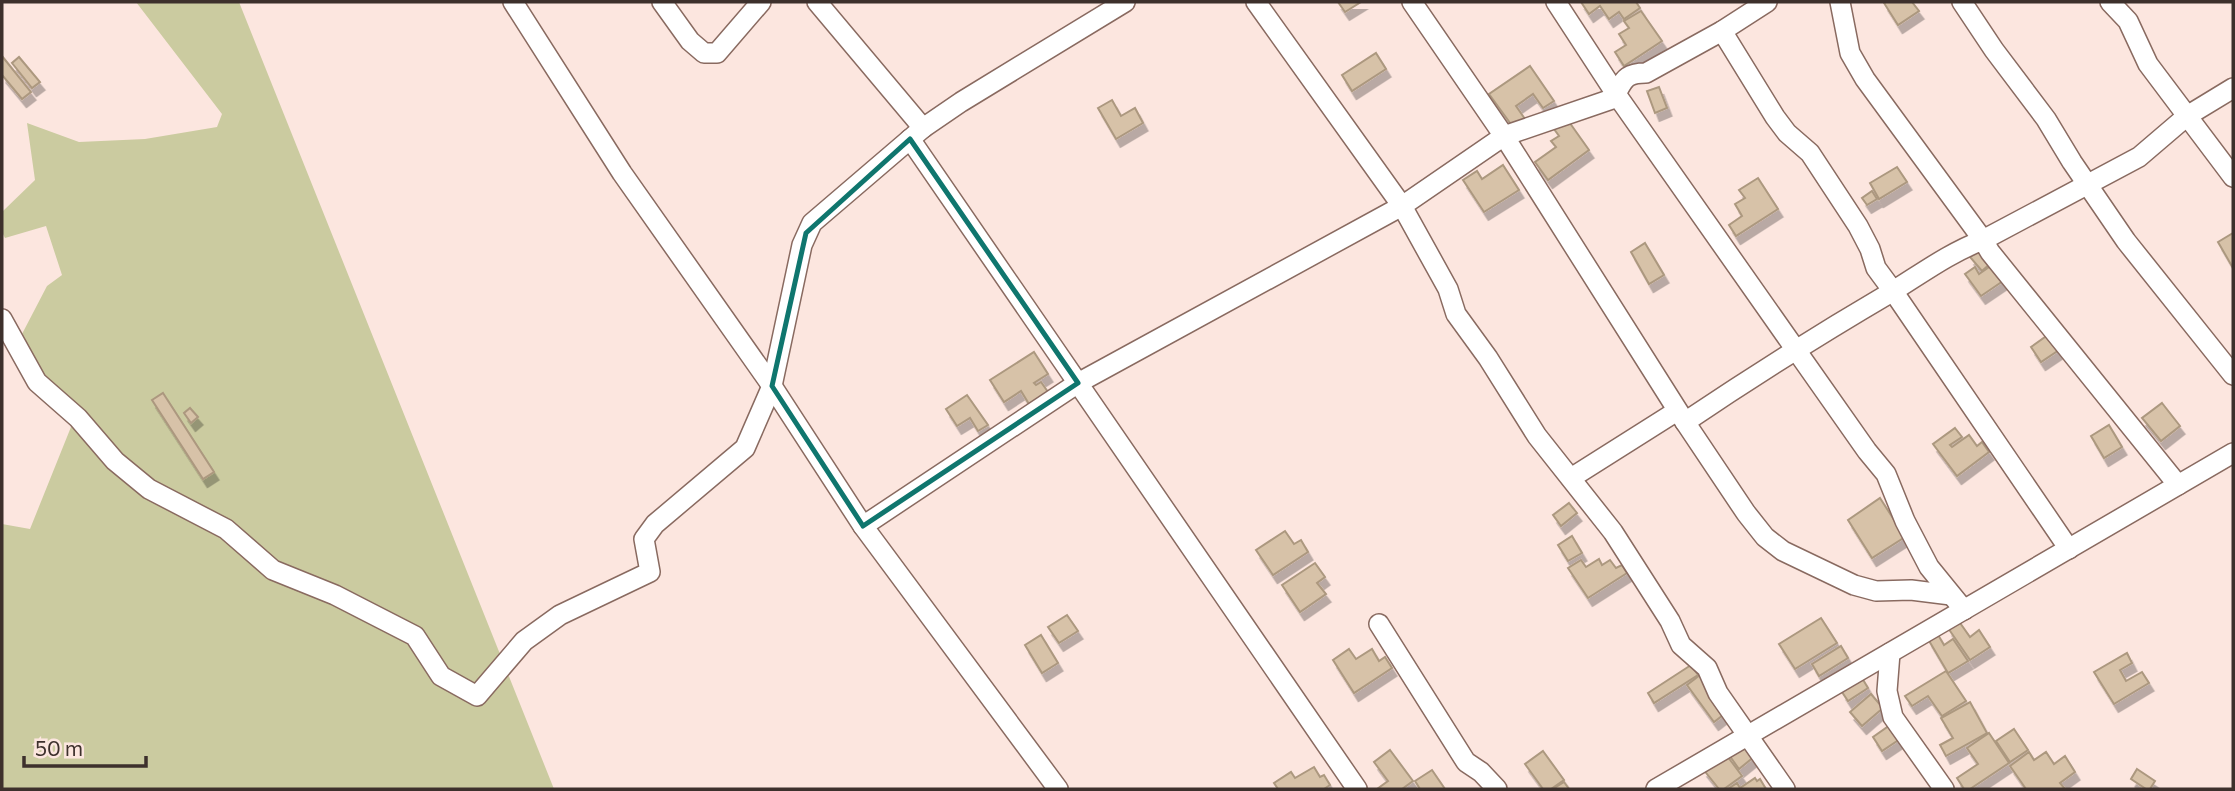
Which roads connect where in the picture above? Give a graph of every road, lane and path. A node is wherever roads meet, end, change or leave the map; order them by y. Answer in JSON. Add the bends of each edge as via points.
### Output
{"nodes":[{"id":1,"x":513,"y":2,"type":"edge"},
{"id":2,"x":662,"y":2,"type":"edge"},
{"id":3,"x":761,"y":2,"type":"edge"},
{"id":4,"x":817,"y":2,"type":"edge"},
{"id":5,"x":1125,"y":2,"type":"edge"},
{"id":6,"x":1256,"y":2,"type":"edge"},
{"id":7,"x":1412,"y":2,"type":"edge"},
{"id":8,"x":1556,"y":2,"type":"edge"},
{"id":9,"x":1767,"y":2,"type":"edge"},
{"id":10,"x":1840,"y":2,"type":"edge"},
{"id":11,"x":1962,"y":2,"type":"edge"},
{"id":12,"x":2110,"y":2,"type":"edge"},
{"id":13,"x":1102,"y":7,"type":"edge"},
{"id":14,"x":1722,"y":31,"type":"junction"},
{"id":15,"x":2233,"y":88,"type":"edge"},
{"id":16,"x":1616,"y":94,"type":"junction"},
{"id":17,"x":2188,"y":116,"type":"junction"},
{"id":18,"x":916,"y":133,"type":"junction"},
{"id":19,"x":1504,"y":136,"type":"junction"},
{"id":20,"x":2233,"y":177,"type":"edge"},
{"id":21,"x":2086,"y":183,"type":"junction"},
{"id":22,"x":1402,"y":206,"type":"junction"},
{"id":23,"x":1983,"y":240,"type":"junction"},
{"id":24,"x":1893,"y":291,"type":"junction"},
{"id":25,"x":2,"y":318,"type":"edge"},
{"id":26,"x":1795,"y":349,"type":"junction"},
{"id":27,"x":2233,"y":375,"type":"edge"},
{"id":28,"x":1077,"y":383,"type":"junction"},
{"id":29,"x":772,"y":387,"type":"junction"},
{"id":30,"x":1681,"y":416,"type":"junction"},
{"id":31,"x":2233,"y":453,"type":"edge"},
{"id":32,"x":1571,"y":478,"type":"junction"},
{"id":33,"x":2178,"y":485,"type":"junction"},
{"id":34,"x":863,"y":526,"type":"junction"},
{"id":35,"x":2069,"y":549,"type":"junction"},
{"id":36,"x":1951,"y":595,"type":"junction"},
{"id":37,"x":1964,"y":610,"type":"junction"},
{"id":38,"x":1379,"y":624,"type":"dead end"},
{"id":39,"x":1890,"y":653,"type":"junction"},
{"id":40,"x":1748,"y":736,"type":"junction"},
{"id":41,"x":1058,"y":789,"type":"edge"},
{"id":42,"x":1357,"y":789,"type":"edge"},
{"id":43,"x":1497,"y":789,"type":"edge"},
{"id":44,"x":1656,"y":789,"type":"edge"},
{"id":45,"x":1785,"y":789,"type":"edge"},
{"id":46,"x":1944,"y":789,"type":"edge"}],
"edges":[{"from":1,"to":29,"type":"street","via":[[622,173]]},
{"from":2,"to":3,"type":"street","via":[[690,41],[704,53],[717,53]]},
{"from":4,"to":18,"type":"street"},
{"from":5,"to":13,"type":"street"},
{"from":6,"to":22,"type":"street"},
{"from":7,"to":19,"type":"street"},
{"from":8,"to":16,"type":"street"},
{"from":9,"to":14,"type":"street"},
{"from":10,"to":23,"type":"street","via":[[1850,53],[1865,79]]},
{"from":11,"to":21,"type":"street"},
{"from":12,"to":17,"type":"street","via":[[2128,21],[2148,64]]},
{"from":13,"to":18,"type":"street"},
{"from":14,"to":16,"type":"street","via":[[1646,73],[1622,80]]},
{"from":14,"to":24,"type":"street","via":[[1775,117],[1810,153],[1858,226],[1876,268]]},
{"from":15,"to":17,"type":"street"},
{"from":16,"to":19,"type":"street"},
{"from":16,"to":26,"type":"street"},
{"from":17,"to":20,"type":"street"},
{"from":17,"to":21,"type":"street","via":[[2139,157]]},
{"from":18,"to":28,"type":"street"},
{"from":18,"to":29,"type":"street","via":[[806,233]]},
{"from":19,"to":22,"type":"street"},
{"from":19,"to":30,"type":"street"},
{"from":21,"to":23,"type":"street"},
{"from":21,"to":27,"type":"street","via":[[2126,242]]},
{"from":22,"to":28,"type":"street"},
{"from":22,"to":32,"type":"street","via":[[1448,289],[1456,314],[1537,436]]},
{"from":23,"to":24,"type":"street","via":[[1961,248]]},
{"from":23,"to":33,"type":"street"},
{"from":24,"to":26,"type":"street"},
{"from":24,"to":35,"type":"street"},
{"from":25,"to":29,"type":"street","via":[[37,382],[149,489],[226,529],[273,570],[415,636],[441,676],[477,696],[524,641],[560,615],[650,572],[644,539],[655,524],[745,448]]},
{"from":26,"to":30,"type":"street"},
{"from":26,"to":36,"type":"street","via":[[1886,474],[1917,546]]},
{"from":28,"to":34,"type":"street"},
{"from":28,"to":42,"type":"street"},
{"from":29,"to":34,"type":"street"},
{"from":30,"to":32,"type":"street"},
{"from":30,"to":36,"type":"street","via":[[1746,513],[1783,551],[1876,591]]},
{"from":31,"to":33,"type":"street"},
{"from":32,"to":40,"type":"street","via":[[1613,532],[1681,645],[1707,668]]},
{"from":33,"to":35,"type":"street"},
{"from":34,"to":41,"type":"street"},
{"from":35,"to":37,"type":"street"},
{"from":36,"to":37,"type":"street"},
{"from":37,"to":39,"type":"street"},
{"from":38,"to":43,"type":"street","via":[[1466,762]]},
{"from":39,"to":40,"type":"street"},
{"from":39,"to":46,"type":"street","via":[[1887,691],[1893,718]]},
{"from":40,"to":44,"type":"street"},
{"from":40,"to":45,"type":"street"}]}
